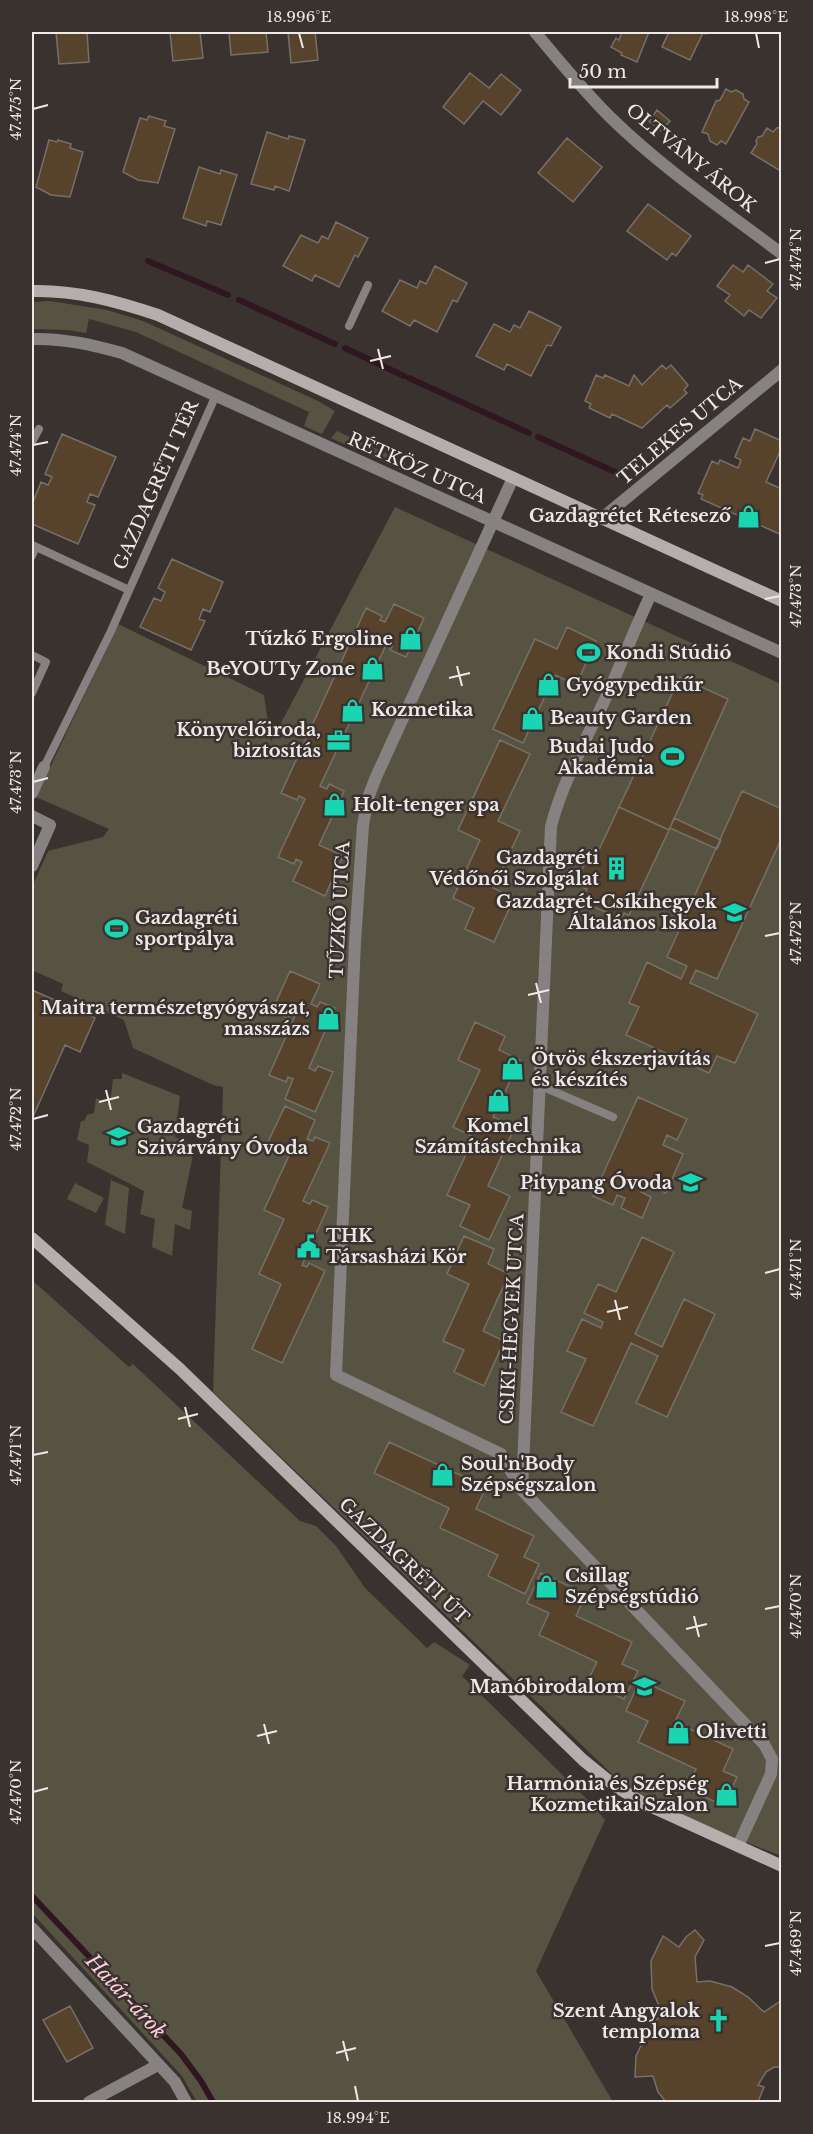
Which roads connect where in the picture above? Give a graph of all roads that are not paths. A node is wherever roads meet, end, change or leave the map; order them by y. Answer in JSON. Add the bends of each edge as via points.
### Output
{"nodes":[{"id":1,"x":535,"y":32,"type":"edge"},
{"id":2,"x":782,"y":254,"type":"edge"},
{"id":3,"x":368,"y":285,"type":"dead end"},
{"id":4,"x":32,"y":291,"type":"edge"},
{"id":5,"x":349,"y":326,"type":"dead end"},
{"id":6,"x":32,"y":339,"type":"edge"},
{"id":7,"x":782,"y":370,"type":"edge"},
{"id":8,"x":216,"y":395,"type":"junction"},
{"id":9,"x":39,"y":429,"type":"dead end"},
{"id":10,"x":32,"y":442,"type":"edge"},
{"id":11,"x":513,"y":478,"type":"junction"},
{"id":12,"x":601,"y":519,"type":"junction"},
{"id":13,"x":493,"y":522,"type":"junction"},
{"id":14,"x":34,"y":546,"type":"edge"},
{"id":15,"x":32,"y":556,"type":"edge"},
{"id":16,"x":129,"y":590,"type":"junction"},
{"id":17,"x":651,"y":594,"type":"junction"},
{"id":18,"x":782,"y":601,"type":"edge"},
{"id":19,"x":782,"y":654,"type":"edge"},
{"id":20,"x":32,"y":655,"type":"edge"},
{"id":21,"x":32,"y":693,"type":"edge"},
{"id":22,"x":44,"y":766,"type":"joint"},
{"id":23,"x":32,"y":793,"type":"edge"},
{"id":24,"x":32,"y":816,"type":"edge"},
{"id":25,"x":32,"y":866,"type":"edge"},
{"id":26,"x":541,"y":1086,"type":"junction"},
{"id":27,"x":613,"y":1117,"type":"dead end"},
{"id":28,"x":32,"y":1238,"type":"edge"},
{"id":29,"x":336,"y":1376,"type":"joint"},
{"id":30,"x":522,"y":1490,"type":"junction"},
{"id":31,"x":738,"y":1846,"type":"junction"},
{"id":32,"x":782,"y":1866,"type":"edge"},
{"id":33,"x":32,"y":1928,"type":"edge"},
{"id":34,"x":158,"y":2065,"type":"junction"},
{"id":35,"x":89,"y":2103,"type":"edge"},
{"id":36,"x":186,"y":2103,"type":"edge"}],
"edges":[{"from":1,"to":2,"type":"street","name":"OLTVÁNY ÁROK","via":[[611,118]]},
{"from":3,"to":5,"type":"lane"},
{"from":4,"to":11,"type":"street","name":"RÉTKÖZ UTCA","via":[[106,299],[158,315]]},
{"from":6,"to":8,"type":"street","name":"RÉTKÖZ UTCA","via":[[75,342],[122,353]]},
{"from":7,"to":12,"type":"street","name":"TELEKES UTCA"},
{"from":8,"to":13,"type":"street","name":"RÉTKÖZ UTCA"},
{"from":8,"to":16,"type":"lane","name":"GAZDAGRÉTI TÉR"},
{"from":9,"to":10,"type":"lane"},
{"from":11,"to":12,"type":"street","name":"RÉTKÖZ UTCA"},
{"from":11,"to":13,"type":"street","name":"TŰZKŐ UTCA"},
{"from":12,"to":18,"type":"street","name":"RÉTKÖZ UTCA"},
{"from":13,"to":17,"type":"street","name":"RÉTKÖZ UTCA"},
{"from":13,"to":29,"type":"street","name":"TŰZKŐ UTCA","via":[[376,777],[363,825]]},
{"from":14,"to":15,"type":"lane","name":"GAZDAGRÉTI TÉR"},
{"from":14,"to":16,"type":"lane","name":"GAZDAGRÉTI TÉR"},
{"from":16,"to":22,"type":"lane","name":"GAZDAGRÉTI TÉR"},
{"from":17,"to":19,"type":"street","name":"RÉTKÖZ UTCA"},
{"from":17,"to":26,"type":"street","name":"CSIKI-HEGYEK UTCA","via":[[569,772],[551,826]]},
{"from":20,"to":21,"type":"lane","via":[[46,662]]},
{"from":22,"to":23,"type":"street","name":"GAZDAGRÉTI TÉR"},
{"from":24,"to":25,"type":"street","via":[[50,825]]},
{"from":26,"to":27,"type":"lane"},
{"from":26,"to":30,"type":"street","name":"CSIKI-HEGYEK UTCA"},
{"from":28,"to":31,"type":"street","name":"GAZDAGRÉTI ÚT","via":[[180,1369],[582,1761],[643,1803]]},
{"from":29,"to":30,"type":"street","name":"CSIKI-HEGYEK UTCA","via":[[501,1454]]},
{"from":30,"to":31,"type":"street","name":"CSIKI-HEGYEK UTCA","via":[[769,1751],[771,1774]]},
{"from":31,"to":32,"type":"street","name":"GAZDAGRÉTI ÚT"},
{"from":33,"to":34,"type":"street"},
{"from":34,"to":35,"type":"street"},
{"from":34,"to":36,"type":"street","via":[[175,2082]]}]}
